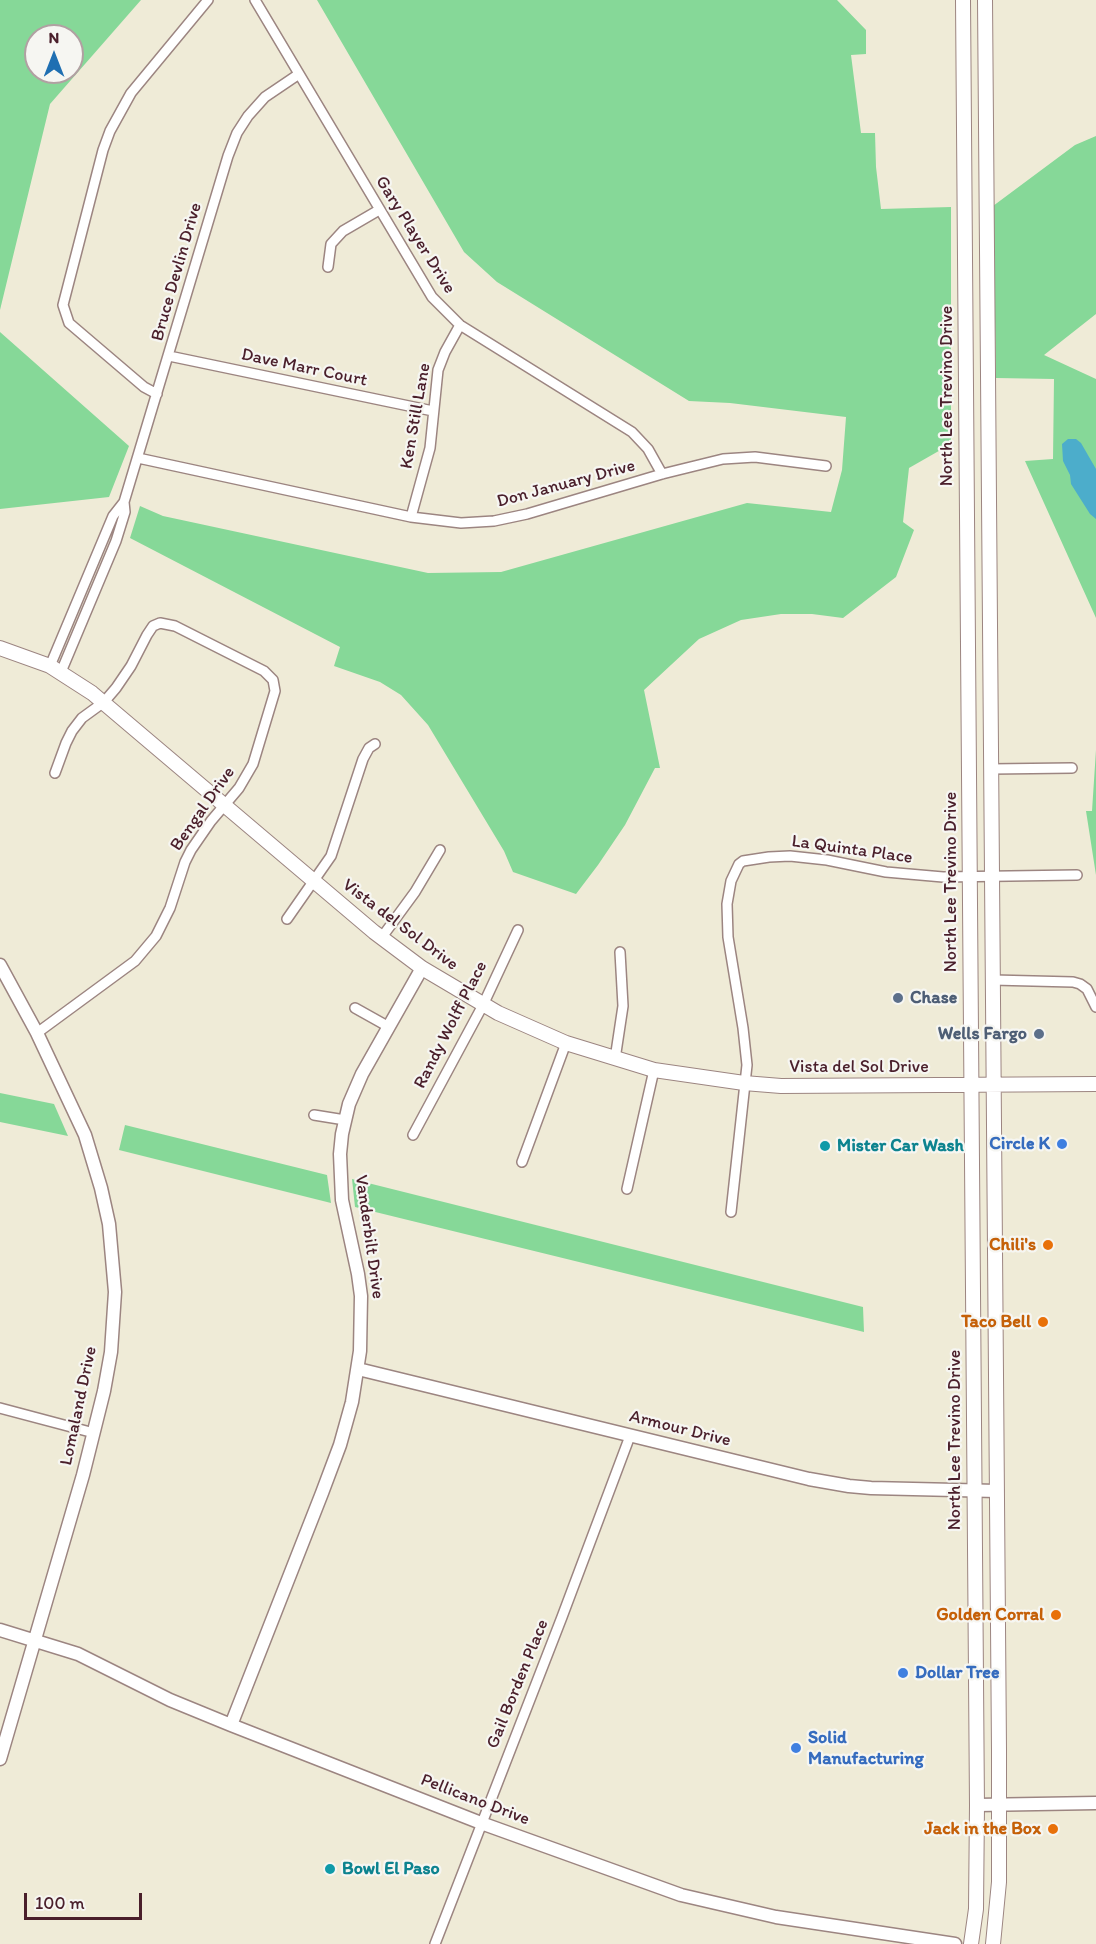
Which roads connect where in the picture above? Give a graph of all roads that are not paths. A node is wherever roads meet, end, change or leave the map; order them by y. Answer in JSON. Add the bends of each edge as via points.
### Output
{"nodes":[{"id":1,"x":208,"y":0,"type":"edge"},
{"id":2,"x":255,"y":0,"type":"edge"},
{"id":3,"x":963,"y":0,"type":"edge"},
{"id":4,"x":985,"y":0,"type":"edge"},
{"id":5,"x":299,"y":74,"type":"junction"},
{"id":6,"x":379,"y":210,"type":"junction"},
{"id":7,"x":328,"y":267,"type":"dead end"},
{"id":8,"x":460,"y":325,"type":"junction"},
{"id":9,"x":169,"y":357,"type":"junction"},
{"id":10,"x":157,"y":394,"type":"junction"},
{"id":11,"x":433,"y":411,"type":"junction"},
{"id":12,"x":138,"y":458,"type":"junction"},
{"id":13,"x":826,"y":466,"type":"dead end"},
{"id":14,"x":662,"y":474,"type":"junction"},
{"id":15,"x":411,"y":517,"type":"junction"},
{"id":16,"x":0,"y":648,"type":"edge"},
{"id":17,"x":55,"y":669,"type":"junction"},
{"id":18,"x":104,"y":702,"type":"junction"},
{"id":19,"x":375,"y":744,"type":"dead end"},
{"id":20,"x":1072,"y":768,"type":"dead end"},
{"id":21,"x":991,"y":769,"type":"junction"},
{"id":22,"x":55,"y":773,"type":"dead end"},
{"id":23,"x":225,"y":806,"type":"junction"},
{"id":24,"x":440,"y":850,"type":"dead end"},
{"id":25,"x":1077,"y":875,"type":"dead end"},
{"id":26,"x":992,"y":876,"type":"junction"},
{"id":27,"x":969,"y":877,"type":"junction"},
{"id":28,"x":313,"y":880,"type":"junction"},
{"id":29,"x":287,"y":919,"type":"dead end"},
{"id":30,"x":518,"y":930,"type":"dead end"},
{"id":31,"x":382,"y":937,"type":"junction"},
{"id":32,"x":620,"y":952,"type":"dead end"},
{"id":33,"x":0,"y":965,"type":"edge"},
{"id":34,"x":422,"y":968,"type":"junction"},
{"id":35,"x":993,"y":981,"type":"junction"},
{"id":36,"x":483,"y":1005,"type":"junction"},
{"id":37,"x":1096,"y":1007,"type":"edge"},
{"id":38,"x":355,"y":1008,"type":"dead end"},
{"id":39,"x":388,"y":1027,"type":"junction"},
{"id":40,"x":37,"y":1033,"type":"junction"},
{"id":41,"x":566,"y":1043,"type":"junction"},
{"id":42,"x":615,"y":1059,"type":"junction"},
{"id":43,"x":654,"y":1070,"type":"junction"},
{"id":44,"x":744,"y":1083,"type":"junction"},
{"id":45,"x":971,"y":1084,"type":"junction"},
{"id":46,"x":1096,"y":1084,"type":"edge"},
{"id":47,"x":994,"y":1085,"type":"junction"},
{"id":48,"x":314,"y":1115,"type":"dead end"},
{"id":49,"x":345,"y":1120,"type":"junction"},
{"id":50,"x":413,"y":1135,"type":"dead end"},
{"id":51,"x":522,"y":1162,"type":"dead end"},
{"id":52,"x":627,"y":1189,"type":"dead end"},
{"id":53,"x":731,"y":1212,"type":"dead end"},
{"id":54,"x":972,"y":1307,"type":"junction"},
{"id":55,"x":995,"y":1307,"type":"junction"},
{"id":56,"x":358,"y":1369,"type":"junction"},
{"id":57,"x":0,"y":1408,"type":"edge"},
{"id":58,"x":94,"y":1433,"type":"junction"},
{"id":59,"x":630,"y":1436,"type":"junction"},
{"id":60,"x":974,"y":1490,"type":"junction"},
{"id":61,"x":997,"y":1491,"type":"junction"},
{"id":62,"x":0,"y":1630,"type":"edge"},
{"id":63,"x":36,"y":1640,"type":"junction"},
{"id":64,"x":975,"y":1654,"type":"junction"},
{"id":65,"x":999,"y":1654,"type":"junction"},
{"id":66,"x":231,"y":1725,"type":"junction"},
{"id":67,"x":0,"y":1759,"type":"edge"},
{"id":68,"x":1096,"y":1803,"type":"edge"},
{"id":69,"x":977,"y":1804,"type":"junction"},
{"id":70,"x":999,"y":1804,"type":"junction"},
{"id":71,"x":481,"y":1823,"type":"junction"},
{"id":72,"x":435,"y":1944,"type":"edge"},
{"id":73,"x":954,"y":1944,"type":"edge"},
{"id":74,"x":971,"y":1944,"type":"edge"},
{"id":75,"x":993,"y":1944,"type":"edge"}],
"edges":[{"from":1,"to":10,"type":"street","via":[[141,80],[110,131],[63,305],[69,323]]},
{"from":2,"to":5,"type":"street","name":"Gary Player Drive"},
{"from":3,"to":27,"type":"main road","name":"North Lee Trevino Drive"},
{"from":4,"to":21,"type":"main road"},
{"from":5,"to":6,"type":"street","name":"Gary Player Drive"},
{"from":5,"to":9,"type":"street","name":"Bruce Devlin Drive","via":[[265,97],[237,133]]},
{"from":6,"to":7,"type":"street","via":[[343,231],[331,244]]},
{"from":6,"to":8,"type":"street","name":"Gary Player Drive","via":[[432,297]]},
{"from":8,"to":11,"type":"street","name":"Ken Still Lane","via":[[438,370]]},
{"from":8,"to":14,"type":"street","name":"Gary Player Drive","via":[[632,432],[648,449]]},
{"from":9,"to":10,"type":"street","name":"Bruce Devlin Drive"},
{"from":9,"to":11,"type":"street","name":"Dave Marr Court"},
{"from":10,"to":12,"type":"street","name":"Bruce Devlin Drive"},
{"from":11,"to":15,"type":"street","name":"Ken Still Lane","via":[[430,448]]},
{"from":12,"to":15,"type":"street","name":"Don January Drive"},
{"from":12,"to":17,"type":"street","name":"Bruce Devlin Drive","via":[[124,502],[113,516]]},
{"from":13,"to":14,"type":"street","name":"Don January Drive","via":[[742,457]]},
{"from":14,"to":15,"type":"street","name":"Don January Drive","via":[[494,521],[461,523]]},
{"from":16,"to":17,"type":"main road","name":"Vista del Sol Drive"},
{"from":17,"to":18,"type":"main road","name":"Vista del Sol Drive"},
{"from":18,"to":22,"type":"street","name":"Bengal Drive","via":[[72,731]]},
{"from":18,"to":23,"type":"main road","name":"Vista del Sol Drive"},
{"from":18,"to":23,"type":"street","name":"Bengal Drive","via":[[123,679],[153,626],[160,623],[175,626],[269,675],[275,691],[259,747],[249,772]]},
{"from":19,"to":28,"type":"street","via":[[363,759],[331,856]]},
{"from":20,"to":21,"type":"street"},
{"from":21,"to":26,"type":"main road"},
{"from":23,"to":28,"type":"main road","name":"Vista del Sol Drive"},
{"from":23,"to":40,"type":"street","name":"Bengal Drive","via":[[191,850],[165,921],[144,953]]},
{"from":24,"to":31,"type":"street"},
{"from":25,"to":26,"type":"street","name":"La Quinta Place"},
{"from":26,"to":27,"type":"street","name":"La Quinta Place"},
{"from":26,"to":35,"type":"main road"},
{"from":27,"to":44,"type":"street","name":"La Quinta Place","via":[[908,875],[790,856],[739,864],[731,881],[727,915],[746,1047]]},
{"from":27,"to":45,"type":"main road","name":"North Lee Trevino Drive"},
{"from":28,"to":29,"type":"street"},
{"from":28,"to":31,"type":"main road","name":"Vista del Sol Drive"},
{"from":30,"to":36,"type":"street","name":"Randy Wolff Place"},
{"from":31,"to":34,"type":"main road","name":"Vista del Sol Drive"},
{"from":32,"to":42,"type":"street","via":[[623,1006]]},
{"from":33,"to":40,"type":"street","name":"Lomaland Drive"},
{"from":34,"to":36,"type":"main road","name":"Vista del Sol Drive"},
{"from":34,"to":39,"type":"street","name":"Vanderbilt Drive"},
{"from":35,"to":37,"type":"street","via":[[1073,982],[1086,989]]},
{"from":35,"to":47,"type":"main road"},
{"from":36,"to":41,"type":"main road","name":"Vista del Sol Drive"},
{"from":36,"to":50,"type":"street","name":"Randy Wolff Place"},
{"from":38,"to":39,"type":"street"},
{"from":39,"to":49,"type":"street","name":"Vanderbilt Drive","via":[[362,1074]]},
{"from":40,"to":58,"type":"street","name":"Lomaland Drive","via":[[85,1135],[109,1224],[114,1316],[108,1370]]},
{"from":41,"to":42,"type":"main road","name":"Vista del Sol Drive"},
{"from":41,"to":51,"type":"street"},
{"from":42,"to":43,"type":"main road","name":"Vista del Sol Drive"},
{"from":43,"to":44,"type":"main road","name":"Vista del Sol Drive"},
{"from":43,"to":52,"type":"street"},
{"from":44,"to":45,"type":"main road","name":"Vista del Sol Drive"},
{"from":44,"to":53,"type":"street"},
{"from":45,"to":47,"type":"main road","name":"Vista del Sol Drive"},
{"from":45,"to":54,"type":"main road","name":"North Lee Trevino Drive"},
{"from":46,"to":47,"type":"main road","name":"Vista del Sol Drive"},
{"from":47,"to":55,"type":"main road"},
{"from":48,"to":49,"type":"street"},
{"from":49,"to":56,"type":"street","name":"Vanderbilt Drive","via":[[341,1187],[361,1296]]},
{"from":54,"to":55,"type":"main road"},
{"from":54,"to":60,"type":"main road","name":"North Lee Trevino Drive"},
{"from":55,"to":61,"type":"main road"},
{"from":56,"to":59,"type":"street","name":"Armour Drive"},
{"from":56,"to":66,"type":"street","name":"Vanderbilt Drive","via":[[337,1452]]},
{"from":57,"to":58,"type":"street"},
{"from":58,"to":63,"type":"street","name":"Lomaland Drive"},
{"from":59,"to":60,"type":"street","name":"Armour Drive","via":[[849,1486]]},
{"from":59,"to":71,"type":"street","name":"Gail Borden Place"},
{"from":60,"to":61,"type":"street","name":"Armour Drive"},
{"from":60,"to":64,"type":"main road","name":"North Lee Trevino Drive"},
{"from":61,"to":65,"type":"main road"},
{"from":62,"to":63,"type":"street","name":"Pellicano Drive"},
{"from":63,"to":66,"type":"street","name":"Pellicano Drive","via":[[96,1661],[141,1686]]},
{"from":63,"to":67,"type":"street","name":"Lomaland Drive"},
{"from":64,"to":65,"type":"main road"},
{"from":64,"to":69,"type":"main road","name":"North Lee Trevino Drive"},
{"from":65,"to":70,"type":"main road"},
{"from":66,"to":71,"type":"street","name":"Pellicano Drive"},
{"from":68,"to":70,"type":"street"},
{"from":69,"to":70,"type":"street"},
{"from":69,"to":74,"type":"main road","name":"North Lee Trevino Drive","via":[[976,1909]]},
{"from":70,"to":75,"type":"main road","via":[[999,1882]]},
{"from":71,"to":72,"type":"street","name":"Gail Borden Place"},
{"from":71,"to":73,"type":"street","name":"Pellicano Drive","via":[[711,1903]]}]}
